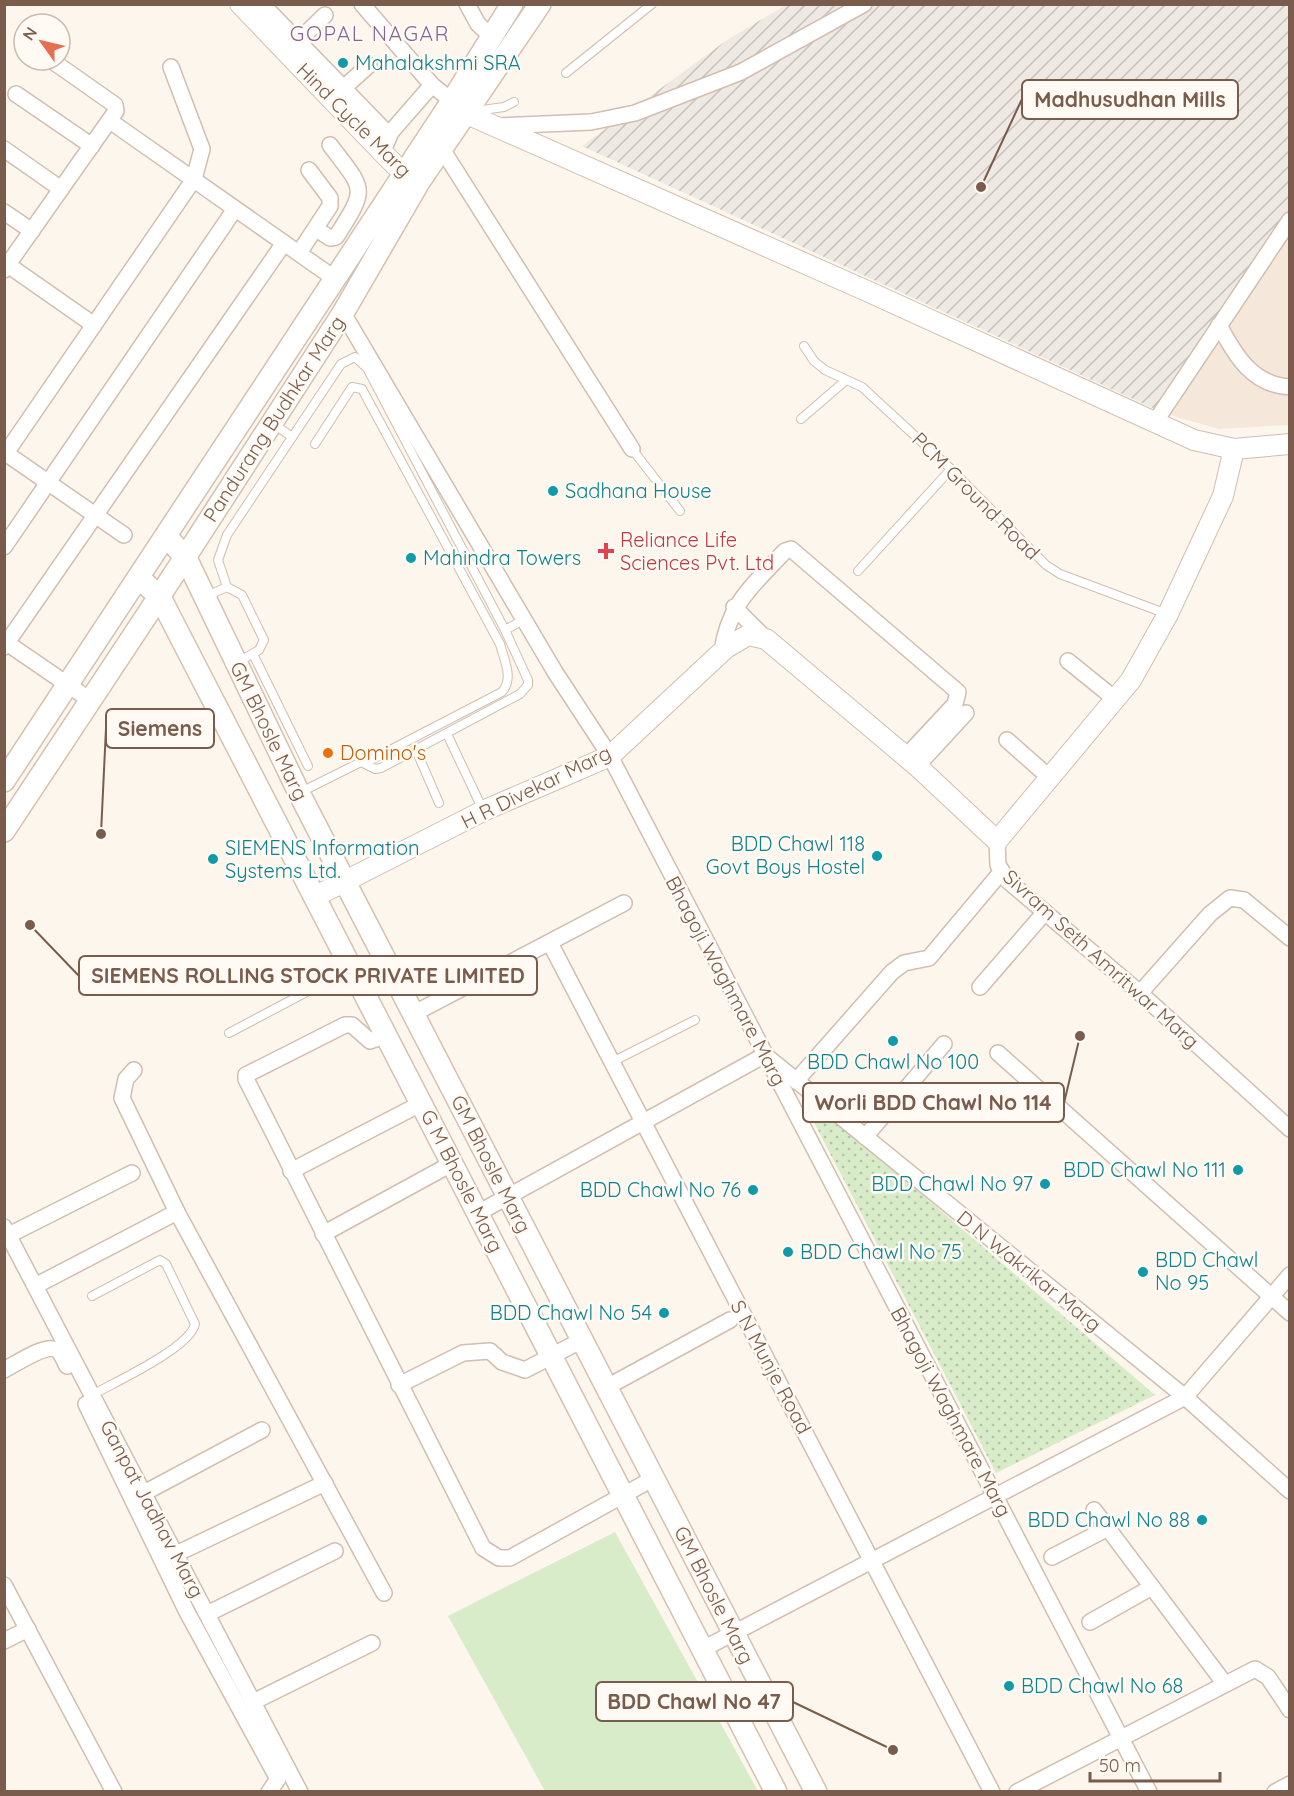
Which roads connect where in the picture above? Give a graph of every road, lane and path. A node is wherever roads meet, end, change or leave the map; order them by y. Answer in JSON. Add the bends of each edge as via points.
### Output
{"nodes":[{"id":1,"x":240,"y":4,"type":"edge"},
{"id":2,"x":262,"y":4,"type":"edge"},
{"id":3,"x":362,"y":4,"type":"edge"},
{"id":4,"x":467,"y":4,"type":"edge"},
{"id":5,"x":512,"y":4,"type":"edge"},
{"id":6,"x":540,"y":4,"type":"edge"},
{"id":7,"x":652,"y":4,"type":"edge"},
{"id":8,"x":864,"y":4,"type":"edge"},
{"id":9,"x":325,"y":15,"type":"dead end"},
{"id":10,"x":492,"y":37,"type":"junction"},
{"id":11,"x":292,"y":47,"type":"junction"},
{"id":12,"x":369,"y":65,"type":"dead end"},
{"id":13,"x":171,"y":67,"type":"dead end"},
{"id":14,"x":68,"y":72,"type":"edge"},
{"id":15,"x":566,"y":74,"type":"dead end"},
{"id":16,"x":432,"y":85,"type":"junction"},
{"id":17,"x":337,"y":93,"type":"junction"},
{"id":18,"x":16,"y":94,"type":"dead end"},
{"id":19,"x":514,"y":102,"type":"dead end"},
{"id":20,"x":459,"y":107,"type":"junction"},
{"id":21,"x":110,"y":121,"type":"junction"},
{"id":22,"x":497,"y":126,"type":"junction"},
{"id":23,"x":386,"y":144,"type":"junction"},
{"id":24,"x":330,"y":145,"type":"dead end"},
{"id":25,"x":92,"y":146,"type":"junction"},
{"id":26,"x":4,"y":148,"type":"edge"},
{"id":27,"x":442,"y":149,"type":"junction"},
{"id":28,"x":309,"y":170,"type":"dead end"},
{"id":29,"x":412,"y":178,"type":"junction"},
{"id":30,"x":194,"y":179,"type":"junction"},
{"id":31,"x":61,"y":189,"type":"junction"},
{"id":32,"x":235,"y":209,"type":"junction"},
{"id":33,"x":4,"y":212,"type":"edge"},
{"id":34,"x":1290,"y":220,"type":"edge"},
{"id":35,"x":316,"y":229,"type":"junction"},
{"id":36,"x":32,"y":231,"type":"junction"},
{"id":37,"x":284,"y":243,"type":"junction"},
{"id":38,"x":299,"y":253,"type":"junction"},
{"id":39,"x":6,"y":268,"type":"edge"},
{"id":40,"x":334,"y":278,"type":"junction"},
{"id":41,"x":343,"y":313,"type":"junction"},
{"id":42,"x":94,"y":325,"type":"junction"},
{"id":43,"x":1219,"y":325,"type":"junction"},
{"id":44,"x":804,"y":346,"type":"dead end"},
{"id":45,"x":845,"y":381,"type":"junction"},
{"id":46,"x":1290,"y":387,"type":"edge"},
{"id":47,"x":801,"y":419,"type":"dead end"},
{"id":48,"x":1155,"y":422,"type":"junction"},
{"id":49,"x":272,"y":423,"type":"junction"},
{"id":50,"x":292,"y":437,"type":"junction"},
{"id":51,"x":315,"y":444,"type":"dead end"},
{"id":52,"x":1290,"y":444,"type":"edge"},
{"id":53,"x":1234,"y":448,"type":"junction"},
{"id":54,"x":632,"y":449,"type":"joint"},
{"id":55,"x":5,"y":454,"type":"edge"},
{"id":56,"x":951,"y":469,"type":"junction"},
{"id":57,"x":48,"y":482,"type":"junction"},
{"id":58,"x":680,"y":511,"type":"dead end"},
{"id":59,"x":96,"y":515,"type":"junction"},
{"id":60,"x":469,"y":525,"type":"junction"},
{"id":61,"x":454,"y":534,"type":"junction"},
{"id":62,"x":124,"y":535,"type":"dead end"},
{"id":63,"x":166,"y":537,"type":"junction"},
{"id":64,"x":4,"y":546,"type":"edge"},
{"id":65,"x":186,"y":558,"type":"junction"},
{"id":66,"x":858,"y":571,"type":"dead end"},
{"id":67,"x":139,"y":578,"type":"junction"},
{"id":68,"x":227,"y":587,"type":"junction"},
{"id":69,"x":160,"y":597,"type":"junction"},
{"id":70,"x":204,"y":597,"type":"junction"},
{"id":71,"x":734,"y":607,"type":"junction"},
{"id":72,"x":1168,"y":614,"type":"junction"},
{"id":73,"x":525,"y":619,"type":"junction"},
{"id":74,"x":505,"y":630,"type":"junction"},
{"id":75,"x":766,"y":639,"type":"junction"},
{"id":76,"x":5,"y":644,"type":"edge"},
{"id":77,"x":722,"y":652,"type":"junction"},
{"id":78,"x":245,"y":658,"type":"junction"},
{"id":79,"x":1068,"y":661,"type":"dead end"},
{"id":80,"x":68,"y":686,"type":"junction"},
{"id":81,"x":1115,"y":699,"type":"junction"},
{"id":82,"x":90,"y":700,"type":"junction"},
{"id":83,"x":966,"y":713,"type":"dead end"},
{"id":84,"x":447,"y":734,"type":"junction"},
{"id":85,"x":1008,"y":740,"type":"dead end"},
{"id":86,"x":416,"y":750,"type":"junction"},
{"id":87,"x":610,"y":756,"type":"junction"},
{"id":88,"x":915,"y":758,"type":"junction"},
{"id":89,"x":365,"y":763,"type":"junction"},
{"id":90,"x":308,"y":766,"type":"dead end"},
{"id":91,"x":1050,"y":778,"type":"junction"},
{"id":92,"x":4,"y":781,"type":"edge"},
{"id":93,"x":299,"y":793,"type":"junction"},
{"id":94,"x":439,"y":803,"type":"dead end"},
{"id":95,"x":483,"y":811,"type":"junction"},
{"id":96,"x":4,"y":831,"type":"edge"},
{"id":97,"x":997,"y":841,"type":"junction"},
{"id":98,"x":1002,"y":871,"type":"junction"},
{"id":99,"x":345,"y":881,"type":"junction"},
{"id":100,"x":316,"y":896,"type":"junction"},
{"id":101,"x":624,"y":903,"type":"dead end"},
{"id":102,"x":1045,"y":912,"type":"junction"},
{"id":103,"x":1290,"y":939,"type":"edge"},
{"id":104,"x":550,"y":943,"type":"junction"},
{"id":105,"x":352,"y":968,"type":"junction"},
{"id":106,"x":980,"y":987,"type":"dead end"},
{"id":107,"x":1140,"y":993,"type":"junction"},
{"id":108,"x":413,"y":1014,"type":"junction"},
{"id":109,"x":695,"y":1020,"type":"dead end"},
{"id":110,"x":230,"y":1032,"type":"dead end"},
{"id":111,"x":387,"y":1035,"type":"junction"},
{"id":112,"x":944,"y":1044,"type":"dead end"},
{"id":113,"x":998,"y":1053,"type":"dead end"},
{"id":114,"x":765,"y":1056,"type":"junction"},
{"id":115,"x":612,"y":1062,"type":"junction"},
{"id":116,"x":134,"y":1070,"type":"dead end"},
{"id":117,"x":796,"y":1081,"type":"junction"},
{"id":118,"x":422,"y":1103,"type":"junction"},
{"id":119,"x":643,"y":1122,"type":"junction"},
{"id":120,"x":1290,"y":1129,"type":"edge"},
{"id":121,"x":865,"y":1137,"type":"junction"},
{"id":122,"x":453,"y":1163,"type":"junction"},
{"id":123,"x":291,"y":1171,"type":"junction"},
{"id":124,"x":132,"y":1173,"type":"dead end"},
{"id":125,"x":507,"y":1196,"type":"junction"},
{"id":126,"x":177,"y":1212,"type":"junction"},
{"id":127,"x":478,"y":1213,"type":"junction"},
{"id":128,"x":7,"y":1231,"type":"edge"},
{"id":129,"x":323,"y":1234,"type":"junction"},
{"id":130,"x":1290,"y":1275,"type":"edge"},
{"id":131,"x":35,"y":1286,"type":"junction"},
{"id":132,"x":92,"y":1296,"type":"dead end"},
{"id":133,"x":1271,"y":1296,"type":"junction"},
{"id":134,"x":1290,"y":1313,"type":"edge"},
{"id":135,"x":730,"y":1320,"type":"dead end"},
{"id":136,"x":582,"y":1340,"type":"junction"},
{"id":137,"x":552,"y":1355,"type":"junction"},
{"id":138,"x":4,"y":1370,"type":"edge"},
{"id":139,"x":399,"y":1385,"type":"junction"},
{"id":140,"x":607,"y":1387,"type":"junction"},
{"id":141,"x":92,"y":1395,"type":"junction"},
{"id":142,"x":1185,"y":1397,"type":"junction"},
{"id":143,"x":262,"y":1430,"type":"dead end"},
{"id":144,"x":654,"y":1478,"type":"junction"},
{"id":145,"x":325,"y":1483,"type":"junction"},
{"id":146,"x":1290,"y":1491,"type":"edge"},
{"id":147,"x":144,"y":1493,"type":"junction"},
{"id":148,"x":622,"y":1493,"type":"junction"},
{"id":149,"x":995,"y":1497,"type":"junction"},
{"id":150,"x":1094,"y":1510,"type":"dead end"},
{"id":151,"x":1108,"y":1528,"type":"junction"},
{"id":152,"x":335,"y":1551,"type":"dead end"},
{"id":153,"x":176,"y":1554,"type":"junction"},
{"id":154,"x":1052,"y":1557,"type":"dead end"},
{"id":155,"x":872,"y":1561,"type":"junction"},
{"id":156,"x":4,"y":1585,"type":"edge"},
{"id":157,"x":1152,"y":1587,"type":"junction"},
{"id":158,"x":384,"y":1593,"type":"dead end"},
{"id":159,"x":207,"y":1614,"type":"junction"},
{"id":160,"x":1089,"y":1622,"type":"dead end"},
{"id":161,"x":28,"y":1629,"type":"junction"},
{"id":162,"x":734,"y":1633,"type":"junction"},
{"id":163,"x":4,"y":1641,"type":"edge"},
{"id":164,"x":372,"y":1643,"type":"dead end"},
{"id":165,"x":703,"y":1649,"type":"junction"},
{"id":166,"x":1226,"y":1684,"type":"junction"},
{"id":167,"x":253,"y":1702,"type":"junction"},
{"id":168,"x":1290,"y":1710,"type":"edge"},
{"id":169,"x":1121,"y":1737,"type":"junction"},
{"id":170,"x":1290,"y":1784,"type":"edge"},
{"id":171,"x":114,"y":1791,"type":"edge"},
{"id":172,"x":269,"y":1791,"type":"edge"},
{"id":173,"x":300,"y":1791,"type":"edge"},
{"id":174,"x":776,"y":1791,"type":"edge"},
{"id":175,"x":816,"y":1791,"type":"edge"},
{"id":176,"x":992,"y":1791,"type":"edge"},
{"id":177,"x":1017,"y":1791,"type":"edge"},
{"id":178,"x":1149,"y":1791,"type":"edge"},
{"id":179,"x":1275,"y":1791,"type":"edge"}],
"edges":[{"from":1,"to":11,"type":"street","name":"Hind Cycle Marg"},
{"from":2,"to":11,"type":"street"},
{"from":3,"to":16,"type":"street"},
{"from":4,"to":10,"type":"street","via":[[478,24]]},
{"from":5,"to":10,"type":"main road","name":"Pandurang Budhkar Marg"},
{"from":6,"to":20,"type":"main road","name":"Pandurang Budhkar Marg"},
{"from":7,"to":15,"type":"lane"},
{"from":8,"to":22,"type":"street","via":[[741,72],[635,113],[591,122]]},
{"from":9,"to":11,"type":"street"},
{"from":10,"to":20,"type":"main road","name":"Pandurang Budhkar Marg"},
{"from":11,"to":17,"type":"street","name":"Hind Cycle Marg"},
{"from":12,"to":17,"type":"street"},
{"from":13,"to":30,"type":"street","via":[[201,149]]},
{"from":14,"to":21,"type":"street","via":[[115,105]]},
{"from":16,"to":20,"type":"street"},
{"from":16,"to":23,"type":"street"},
{"from":17,"to":23,"type":"street","name":"Hind Cycle Marg"},
{"from":18,"to":25,"type":"street"},
{"from":19,"to":20,"type":"lane","via":[[504,107]]},
{"from":20,"to":22,"type":"street"},
{"from":20,"to":27,"type":"main road","name":"Pandurang Budhkar Marg"},
{"from":20,"to":29,"type":"main road","name":"Pandurang Budhkar Marg"},
{"from":21,"to":25,"type":"street"},
{"from":21,"to":30,"type":"street"},
{"from":22,"to":48,"type":"street"},
{"from":23,"to":29,"type":"street","name":"Hind Cycle Marg"},
{"from":24,"to":35,"type":"street","via":[[357,181],[360,195],[336,237],[330,238]]},
{"from":25,"to":31,"type":"street"},
{"from":26,"to":31,"type":"street"},
{"from":27,"to":29,"type":"main road","name":"Pandurang Budhkar Marg"},
{"from":27,"to":54,"type":"street"},
{"from":28,"to":35,"type":"street","via":[[330,202]]},
{"from":29,"to":40,"type":"main road","name":"Pandurang Budhkar Marg"},
{"from":29,"to":41,"type":"main road","name":"Pandurang Budhkar Marg"},
{"from":30,"to":32,"type":"street"},
{"from":30,"to":42,"type":"street"},
{"from":31,"to":36,"type":"street"},
{"from":32,"to":37,"type":"street"},
{"from":32,"to":57,"type":"street"},
{"from":33,"to":36,"type":"street"},
{"from":34,"to":43,"type":"street"},
{"from":35,"to":38,"type":"street"},
{"from":36,"to":39,"type":"street"},
{"from":37,"to":38,"type":"street"},
{"from":37,"to":59,"type":"street"},
{"from":38,"to":40,"type":"street"},
{"from":39,"to":42,"type":"street"},
{"from":40,"to":63,"type":"main road","name":"Pandurang Budhkar Marg"},
{"from":41,"to":49,"type":"main road","name":"Pandurang Budhkar Marg"},
{"from":41,"to":60,"type":"street","name":"Bhagoji Waghmare Marg"},
{"from":42,"to":55,"type":"street"},
{"from":43,"to":46,"type":"street","via":[[1239,362],[1268,381]]},
{"from":43,"to":48,"type":"street"},
{"from":44,"to":45,"type":"lane","name":"PCM Ground Road","via":[[814,361]]},
{"from":45,"to":47,"type":"lane"},
{"from":45,"to":56,"type":"lane","name":"PCM Ground Road","via":[[862,387]]},
{"from":48,"to":53,"type":"street","via":[[1194,440]]},
{"from":49,"to":50,"type":"lane"},
{"from":49,"to":65,"type":"main road","name":"Pandurang Budhkar Marg"},
{"from":50,"to":61,"type":"lane","via":[[341,364],[355,357]]},
{"from":50,"to":68,"type":"lane","via":[[222,543],[218,560]]},
{"from":51,"to":89,"type":"lane","via":[[352,387],[362,389],[500,645],[508,671],[502,692]]},
{"from":52,"to":53,"type":"street"},
{"from":53,"to":72,"type":"street","via":[[1223,496]]},
{"from":54,"to":58,"type":"lane"},
{"from":55,"to":57,"type":"street"},
{"from":56,"to":66,"type":"lane"},
{"from":56,"to":72,"type":"lane","name":"PCM Ground Road","via":[[1046,565],[1060,574]]},
{"from":57,"to":59,"type":"street"},
{"from":57,"to":64,"type":"street"},
{"from":59,"to":62,"type":"street"},
{"from":59,"to":76,"type":"street"},
{"from":60,"to":61,"type":"lane"},
{"from":60,"to":73,"type":"street","name":"Bhagoji Waghmare Marg"},
{"from":61,"to":74,"type":"lane"},
{"from":63,"to":65,"type":"main road","name":"GM Bhosle Marg"},
{"from":63,"to":67,"type":"main road","name":"Pandurang Budhkar Marg"},
{"from":65,"to":69,"type":"main road","name":"Pandurang Budhkar Marg"},
{"from":65,"to":70,"type":"main road","name":"GM Bhosle Marg"},
{"from":67,"to":69,"type":"main road","name":"G M Bhosle Marg"},
{"from":67,"to":80,"type":"main road","name":"Pandurang Budhkar Marg"},
{"from":68,"to":70,"type":"lane"},
{"from":68,"to":78,"type":"lane","via":[[242,595],[264,640],[263,646]]},
{"from":69,"to":82,"type":"main road","name":"Pandurang Budhkar Marg"},
{"from":69,"to":100,"type":"main road","name":"G M Bhosle Marg"},
{"from":70,"to":78,"type":"main road","name":"GM Bhosle Marg"},
{"from":71,"to":75,"type":"street"},
{"from":71,"to":77,"type":"street"},
{"from":71,"to":88,"type":"street","via":[[785,551],[797,552],[958,692],[956,704]]},
{"from":72,"to":81,"type":"street","via":[[1131,680]]},
{"from":73,"to":74,"type":"lane"},
{"from":73,"to":87,"type":"street","name":"Bhagoji Waghmare Marg"},
{"from":74,"to":84,"type":"lane","via":[[528,685],[520,694]]},
{"from":75,"to":77,"type":"street","name":"H R Divekar Marg","via":[[748,635]]},
{"from":75,"to":88,"type":"street"},
{"from":76,"to":80,"type":"street"},
{"from":77,"to":87,"type":"street","name":"H R Divekar Marg"},
{"from":78,"to":90,"type":"lane"},
{"from":78,"to":93,"type":"main road","name":"GM Bhosle Marg"},
{"from":79,"to":81,"type":"street"},
{"from":80,"to":82,"type":"street"},
{"from":80,"to":92,"type":"main road","name":"Pandurang Budhkar Marg"},
{"from":81,"to":91,"type":"street"},
{"from":82,"to":96,"type":"main road","name":"Pandurang Budhkar Marg"},
{"from":83,"to":88,"type":"street"},
{"from":84,"to":86,"type":"lane"},
{"from":84,"to":95,"type":"lane"},
{"from":85,"to":91,"type":"street"},
{"from":86,"to":89,"type":"lane","via":[[381,768]]},
{"from":86,"to":94,"type":"lane"},
{"from":87,"to":95,"type":"street","name":"H R Divekar Marg"},
{"from":87,"to":114,"type":"street","name":"Bhagoji Waghmare Marg"},
{"from":88,"to":97,"type":"street"},
{"from":89,"to":93,"type":"lane"},
{"from":91,"to":97,"type":"street"},
{"from":93,"to":99,"type":"main road","name":"GM Bhosle Marg"},
{"from":95,"to":99,"type":"street","name":"H R Divekar Marg"},
{"from":97,"to":98,"type":"street","name":"Sivram Seth Amritwar Marg"},
{"from":98,"to":102,"type":"street","name":"Sivram Seth Amritwar Marg","via":[[1007,880]]},
{"from":98,"to":117,"type":"street","via":[[929,958],[904,963],[892,972]]},
{"from":99,"to":100,"type":"street","name":"H R Divekar Marg"},
{"from":99,"to":108,"type":"main road","name":"GM Bhosle Marg"},
{"from":100,"to":105,"type":"main road","name":"G M Bhosle Marg"},
{"from":101,"to":104,"type":"street"},
{"from":102,"to":106,"type":"street"},
{"from":102,"to":107,"type":"street","name":"Sivram Seth Amritwar Marg"},
{"from":103,"to":107,"type":"street","via":[[1244,900],[1230,898],[1210,914]]},
{"from":104,"to":108,"type":"street"},
{"from":104,"to":115,"type":"street","name":"S N Munje Road"},
{"from":105,"to":110,"type":"lane"},
{"from":105,"to":111,"type":"main road","name":"G M Bhosle Marg"},
{"from":107,"to":120,"type":"street","name":"Sivram Seth Amritwar Marg"},
{"from":108,"to":125,"type":"main road","name":"GM Bhosle Marg"},
{"from":109,"to":115,"type":"lane"},
{"from":111,"to":118,"type":"main road","name":"G M Bhosle Marg"},
{"from":111,"to":123,"type":"street","via":[[370,1041],[352,1025],[345,1025],[246,1075]]},
{"from":112,"to":121,"type":"street"},
{"from":113,"to":133,"type":"street"},
{"from":114,"to":117,"type":"street","name":"D N Wakrikar Marg"},
{"from":114,"to":119,"type":"street"},
{"from":114,"to":149,"type":"street","name":"Bhagoji Waghmare Marg"},
{"from":115,"to":119,"type":"street","name":"S N Munje Road"},
{"from":116,"to":126,"type":"street","via":[[126,1078],[122,1098]]},
{"from":117,"to":121,"type":"street","name":"D N Wakrikar Marg"},
{"from":118,"to":122,"type":"main road","name":"G M Bhosle Marg"},
{"from":118,"to":123,"type":"street"},
{"from":119,"to":125,"type":"street"},
{"from":119,"to":155,"type":"street","name":"S N Munje Road"},
{"from":121,"to":142,"type":"street","name":"D N Wakrikar Marg"},
{"from":122,"to":127,"type":"main road","name":"G M Bhosle Marg"},
{"from":122,"to":129,"type":"street"},
{"from":123,"to":129,"type":"street"},
{"from":124,"to":128,"type":"street"},
{"from":125,"to":127,"type":"street"},
{"from":125,"to":136,"type":"main road","name":"GM Bhosle Marg"},
{"from":126,"to":131,"type":"street"},
{"from":126,"to":145,"type":"street"},
{"from":127,"to":137,"type":"main road","name":"G M Bhosle Marg"},
{"from":128,"to":131,"type":"street","name":"Ganpat Jadhav Marg"},
{"from":129,"to":139,"type":"street"},
{"from":130,"to":133,"type":"street"},
{"from":131,"to":141,"type":"street","name":"Ganpat Jadhav Marg"},
{"from":132,"to":141,"type":"lane","via":[[160,1260],[166,1264],[195,1324],[194,1331],[181,1344]]},
{"from":133,"to":134,"type":"street"},
{"from":133,"to":142,"type":"street"},
{"from":135,"to":140,"type":"street"},
{"from":136,"to":137,"type":"street"},
{"from":136,"to":140,"type":"main road","name":"GM Bhosle Marg"},
{"from":137,"to":139,"type":"street","via":[[525,1371],[502,1362],[490,1351],[463,1353]]},
{"from":137,"to":148,"type":"main road","name":"G M Bhosle Marg"},
{"from":138,"to":172,"type":"street","via":[[45,1348],[60,1352],[187,1612],[278,1779]]},
{"from":139,"to":148,"type":"street","via":[[483,1548],[499,1558],[510,1558]]},
{"from":140,"to":144,"type":"main road","name":"GM Bhosle Marg"},
{"from":141,"to":147,"type":"street","name":"Ganpat Jadhav Marg"},
{"from":142,"to":146,"type":"street","name":"D N Wakrikar Marg"},
{"from":142,"to":149,"type":"street"},
{"from":143,"to":147,"type":"street"},
{"from":144,"to":148,"type":"street"},
{"from":144,"to":162,"type":"main road","name":"GM Bhosle Marg"},
{"from":145,"to":153,"type":"street"},
{"from":145,"to":158,"type":"street"},
{"from":147,"to":153,"type":"street","name":"Ganpat Jadhav Marg"},
{"from":148,"to":165,"type":"main road","name":"G M Bhosle Marg"},
{"from":149,"to":155,"type":"street"},
{"from":149,"to":169,"type":"street","name":"Bhagoji Waghmare Marg"},
{"from":150,"to":151,"type":"street"},
{"from":151,"to":154,"type":"street"},
{"from":151,"to":157,"type":"street"},
{"from":152,"to":159,"type":"street"},
{"from":153,"to":159,"type":"street","name":"Ganpat Jadhav Marg"},
{"from":155,"to":162,"type":"street"},
{"from":155,"to":176,"type":"street","name":"S N Munje Road"},
{"from":156,"to":161,"type":"street"},
{"from":157,"to":160,"type":"street"},
{"from":157,"to":166,"type":"street"},
{"from":159,"to":167,"type":"street","name":"Ganpat Jadhav Marg"},
{"from":161,"to":163,"type":"street"},
{"from":161,"to":171,"type":"street"},
{"from":162,"to":165,"type":"street"},
{"from":162,"to":175,"type":"main road","name":"GM Bhosle Marg"},
{"from":164,"to":167,"type":"street"},
{"from":165,"to":174,"type":"main road","name":"G M Bhosle Marg"},
{"from":166,"to":168,"type":"street","via":[[1255,1669],[1263,1671]]},
{"from":166,"to":169,"type":"street"},
{"from":167,"to":173,"type":"street","name":"Ganpat Jadhav Marg"},
{"from":169,"to":177,"type":"street"},
{"from":169,"to":178,"type":"street","name":"Bhagoji Waghmare Marg"},
{"from":170,"to":179,"type":"street"}]}
